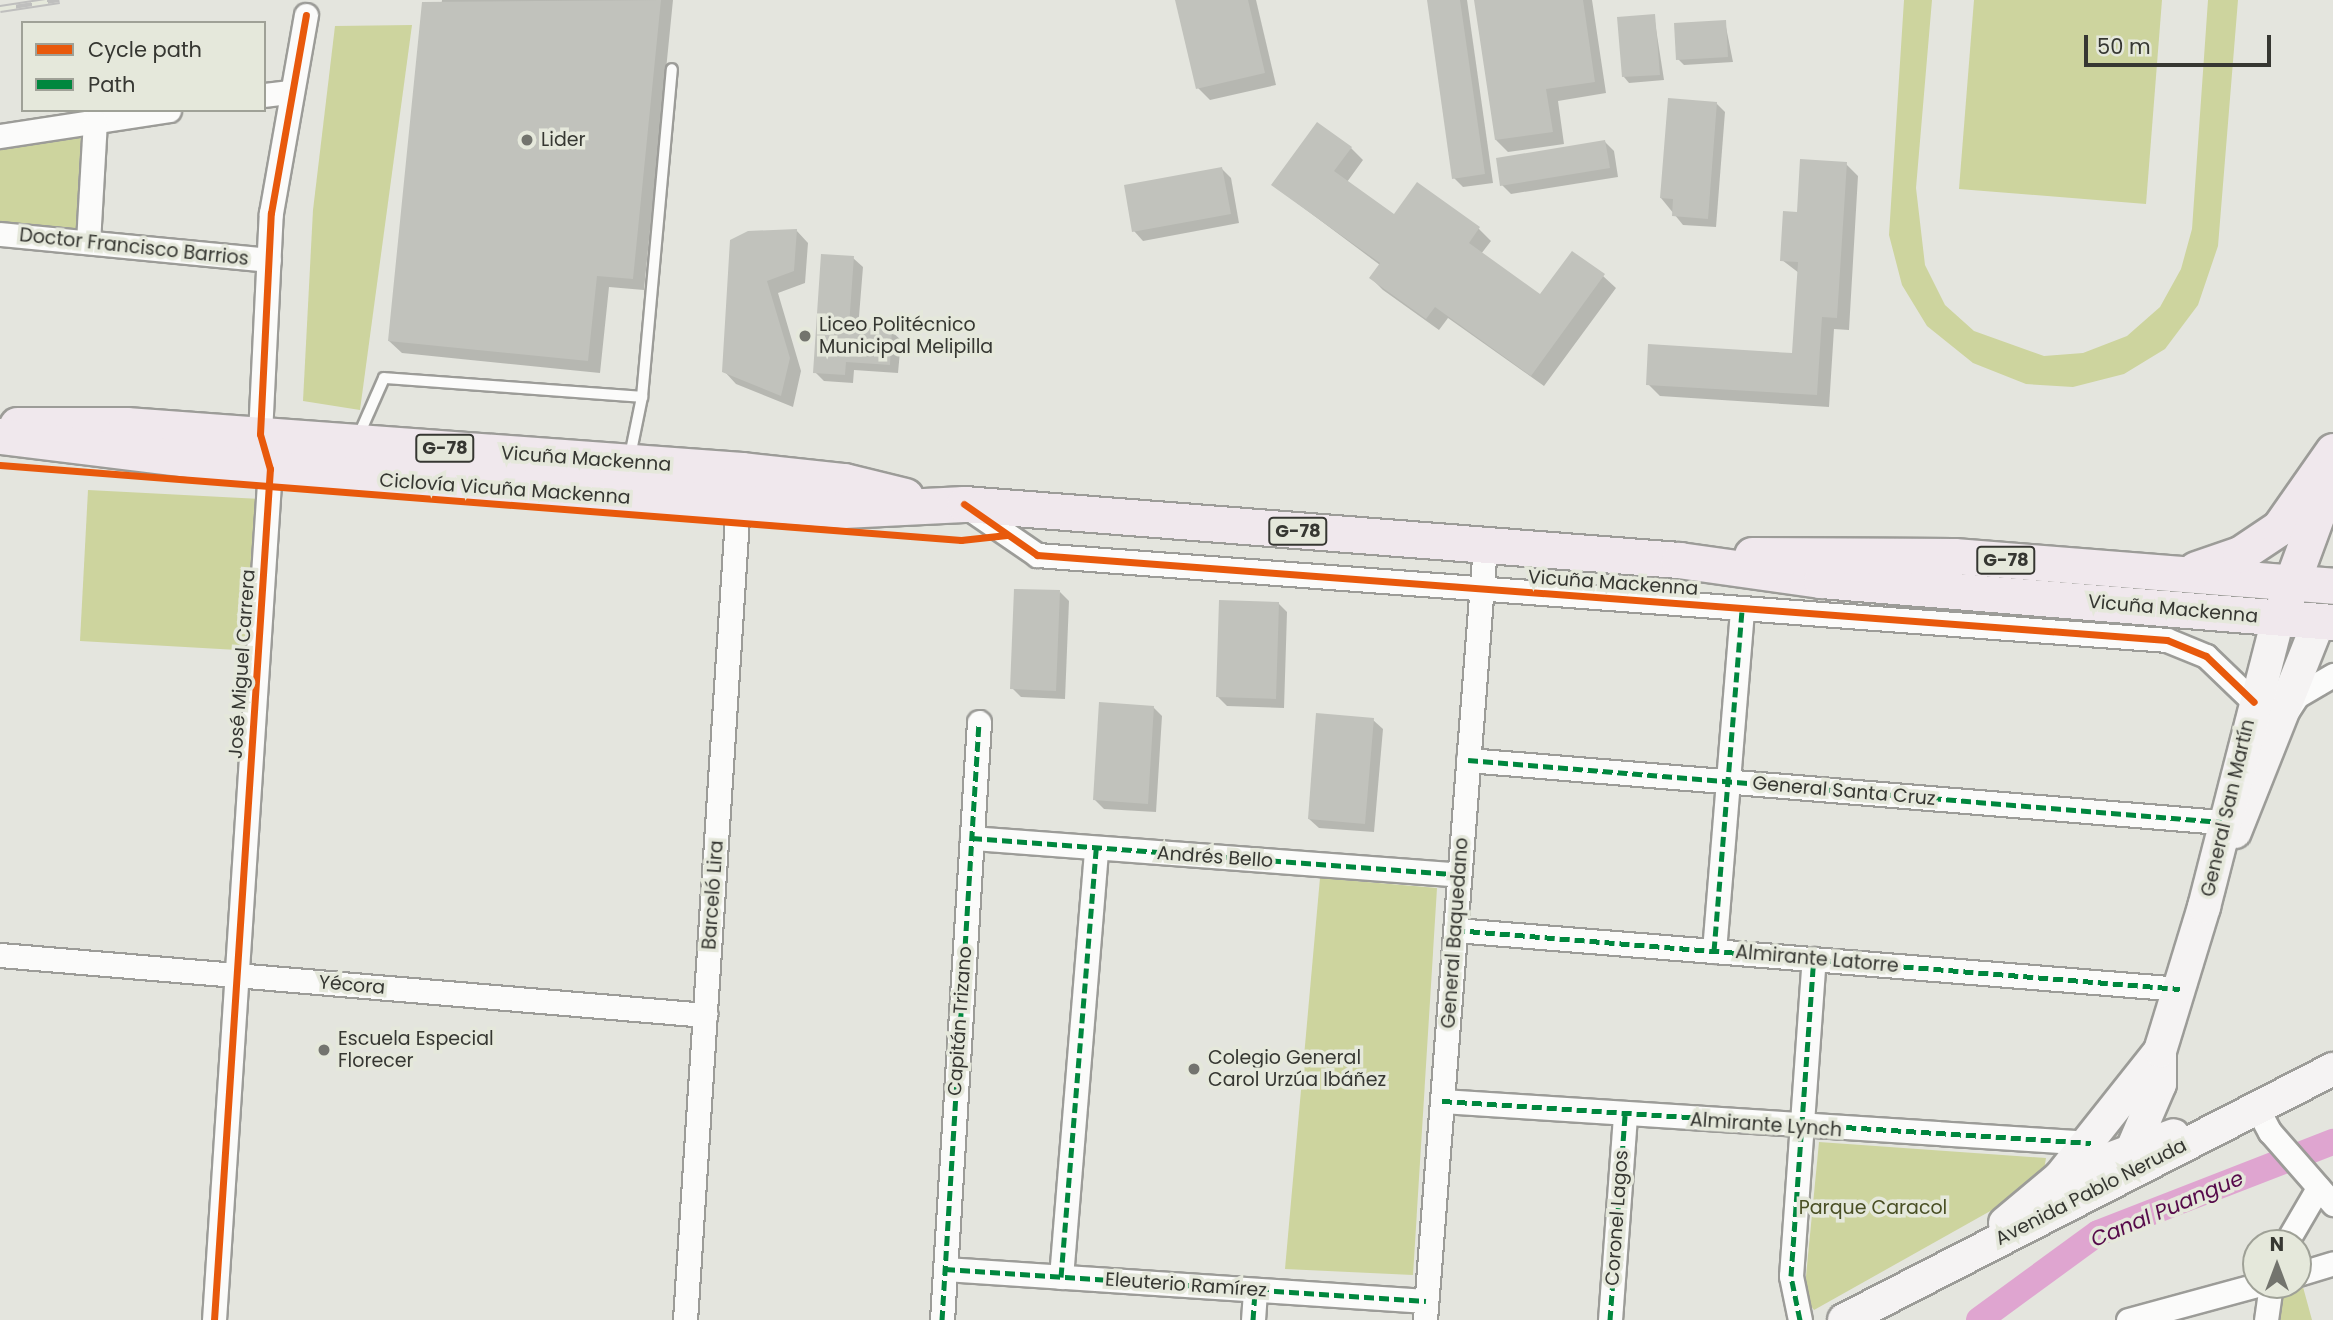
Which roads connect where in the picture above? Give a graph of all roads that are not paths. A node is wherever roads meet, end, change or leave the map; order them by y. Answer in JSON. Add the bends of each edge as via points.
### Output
{"nodes":[{"id":1,"x":306,"y":15,"type":"dead end"},
{"id":2,"x":672,"y":69,"type":"dead end"},
{"id":3,"x":289,"y":92,"type":"junction"},
{"id":4,"x":266,"y":96,"type":"edge"},
{"id":5,"x":157,"y":112,"type":"edge"},
{"id":6,"x":95,"y":122,"type":"junction"},
{"id":7,"x":0,"y":136,"type":"edge"},
{"id":8,"x":0,"y":234,"type":"edge"},
{"id":9,"x":88,"y":242,"type":"junction"},
{"id":10,"x":269,"y":260,"type":"junction"},
{"id":11,"x":642,"y":397,"type":"junction"},
{"id":12,"x":0,"y":426,"type":"edge"},
{"id":13,"x":260,"y":434,"type":"junction"},
{"id":14,"x":0,"y":436,"type":"edge"},
{"id":15,"x":356,"y":440,"type":"junction"},
{"id":16,"x":2333,"y":450,"type":"edge"},
{"id":17,"x":618,"y":468,"type":"junction"},
{"id":18,"x":270,"y":469,"type":"junction"},
{"id":19,"x":2333,"y":470,"type":"edge"},
{"id":20,"x":739,"y":486,"type":"junction"},
{"id":21,"x":964,"y":504,"type":"junction"},
{"id":22,"x":1485,"y":545,"type":"junction"},
{"id":23,"x":1679,"y":560,"type":"junction"},
{"id":24,"x":2178,"y":572,"type":"junction"},
{"id":25,"x":2293,"y":582,"type":"junction"},
{"id":26,"x":2333,"y":585,"type":"edge"},
{"id":27,"x":1481,"y":589,"type":"junction"},
{"id":28,"x":1742,"y":609,"type":"junction"},
{"id":29,"x":2277,"y":618,"type":"junction"},
{"id":30,"x":2326,"y":622,"type":"edge"},
{"id":31,"x":2333,"y":675,"type":"edge"},
{"id":32,"x":2253,"y":702,"type":"junction"},
{"id":33,"x":2282,"y":718,"type":"junction"},
{"id":34,"x":978,"y":722,"type":"dead end"},
{"id":35,"x":1468,"y":760,"type":"junction"},
{"id":36,"x":1728,"y":782,"type":"junction"},
{"id":37,"x":2221,"y":822,"type":"junction"},
{"id":38,"x":972,"y":838,"type":"junction"},
{"id":39,"x":1096,"y":848,"type":"junction"},
{"id":40,"x":1459,"y":875,"type":"junction"},
{"id":41,"x":2204,"y":907,"type":"junction"},
{"id":42,"x":1455,"y":930,"type":"junction"},
{"id":43,"x":1714,"y":951,"type":"junction"},
{"id":44,"x":0,"y":955,"type":"edge"},
{"id":45,"x":1814,"y":959,"type":"junction"},
{"id":46,"x":237,"y":975,"type":"junction"},
{"id":47,"x":2180,"y":989,"type":"junction"},
{"id":48,"x":705,"y":1015,"type":"junction"},
{"id":49,"x":2160,"y":1051,"type":"junction"},
{"id":50,"x":2333,"y":1069,"type":"edge"},
{"id":51,"x":2160,"y":1084,"type":"junction"},
{"id":52,"x":1442,"y":1101,"type":"junction"},
{"id":53,"x":2257,"y":1108,"type":"junction"},
{"id":54,"x":1625,"y":1116,"type":"junction"},
{"id":55,"x":1802,"y":1129,"type":"junction"},
{"id":56,"x":2203,"y":1130,"type":"junction"},
{"id":57,"x":2091,"y":1143,"type":"junction"},
{"id":58,"x":2137,"y":1145,"type":"junction"},
{"id":59,"x":2060,"y":1177,"type":"junction"},
{"id":60,"x":2102,"y":1187,"type":"junction"},
{"id":61,"x":2326,"y":1196,"type":"edge"},
{"id":62,"x":2298,"y":1229,"type":"edge"},
{"id":63,"x":1966,"y":1255,"type":"junction"},
{"id":64,"x":2333,"y":1263,"type":"edge"},
{"id":65,"x":945,"y":1269,"type":"junction"},
{"id":66,"x":2312,"y":1270,"type":"edge"},
{"id":67,"x":1061,"y":1277,"type":"junction"},
{"id":68,"x":2242,"y":1289,"type":"edge"},
{"id":69,"x":1255,"y":1290,"type":"junction"},
{"id":70,"x":2269,"y":1299,"type":"edge"},
{"id":71,"x":1426,"y":1310,"type":"edge"},
{"id":72,"x":214,"y":1320,"type":"edge"},
{"id":73,"x":685,"y":1320,"type":"edge"},
{"id":74,"x":942,"y":1320,"type":"edge"},
{"id":75,"x":1254,"y":1320,"type":"edge"},
{"id":76,"x":1610,"y":1320,"type":"edge"},
{"id":77,"x":1800,"y":1320,"type":"edge"},
{"id":78,"x":1844,"y":1320,"type":"edge"},
{"id":79,"x":2128,"y":1320,"type":"edge"},
{"id":80,"x":2266,"y":1320,"type":"edge"}],
"edges":[{"from":1,"to":3,"type":"street","name":"José Miguel Carrera"},
{"from":2,"to":11,"type":"lane"},
{"from":3,"to":4,"type":"street"},
{"from":3,"to":10,"type":"street","name":"José Miguel Carrera"},
{"from":5,"to":6,"type":"street"},
{"from":6,"to":7,"type":"street"},
{"from":6,"to":9,"type":"street"},
{"from":8,"to":9,"type":"street","name":"Doctor Francisco Barrios"},
{"from":9,"to":10,"type":"street","name":"Doctor Francisco Barrios"},
{"from":10,"to":13,"type":"street","name":"José Miguel Carrera"},
{"from":11,"to":15,"type":"lane","via":[[384,378]]},
{"from":11,"to":17,"type":"lane"},
{"from":12,"to":13,"type":"main road","name":"Vicuña Mackenna","number":"G-78","via":[[126,425]]},
{"from":13,"to":15,"type":"main road","name":"Vicuña Mackenna","number":"G-78"},
{"from":13,"to":18,"type":"street","name":"José Miguel Carrera"},
{"from":14,"to":18,"type":"main road","name":"Vicuña Mackenna","number":"G-78"},
{"from":15,"to":17,"type":"main road","name":"Vicuña Mackenna","number":"G-78"},
{"from":16,"to":24,"type":"main road","via":[[2304,500],[2270,536],[2240,555]]},
{"from":17,"to":20,"type":"main road","name":"Vicuña Mackenna","number":"G-78"},
{"from":18,"to":20,"type":"main road","name":"Vicuña Mackenna","number":"G-78","via":[[584,485]]},
{"from":18,"to":46,"type":"street","name":"José Miguel Carrera"},
{"from":19,"to":25,"type":"main road","name":"General San Martín"},
{"from":20,"to":21,"type":"main road","name":"Vicuña Mackenna","number":"G-78","via":[[844,510],[918,502]]},
{"from":20,"to":48,"type":"street","name":"Barceló Lira"},
{"from":21,"to":22,"type":"main road","name":"Vicuña Mackenna","number":"G-78"},
{"from":21,"to":27,"type":"street","name":"Vicuña Mackenna","via":[[1037,555]]},
{"from":22,"to":23,"type":"main road","name":"Vicuña Mackenna","number":"G-78"},
{"from":22,"to":27,"type":"street","name":"General Baquedano"},
{"from":23,"to":24,"type":"main road","name":"Vicuña Mackenna","number":"G-78","via":[[1848,552]]},
{"from":23,"to":29,"type":"main road","name":"Vicuña Mackenna","number":"G-78","via":[[1821,580]]},
{"from":24,"to":25,"type":"main road","name":"Vicuña Mackenna","number":"G-78"},
{"from":25,"to":26,"type":"main road","name":"Vicuña Mackenna","number":"G-78"},
{"from":25,"to":29,"type":"main road","name":"General San Martín"},
{"from":26,"to":30,"type":"main road","name":"General San Martín"},
{"from":27,"to":28,"type":"street","name":"Vicuña Mackenna"},
{"from":27,"to":35,"type":"street","name":"General Baquedano"},
{"from":28,"to":32,"type":"street","name":"Vicuña Mackenna","via":[[2166,640],[2206,656]]},
{"from":28,"to":36,"type":"street"},
{"from":29,"to":30,"type":"main road","name":"Vicuña Mackenna","number":"G-78"},
{"from":29,"to":32,"type":"main road","name":"General San Martín"},
{"from":30,"to":33,"type":"main road","name":"General San Martín"},
{"from":31,"to":33,"type":"street","via":[[2297,696]]},
{"from":32,"to":37,"type":"main road","name":"General San Martín"},
{"from":33,"to":41,"type":"main road","name":"General San Martín"},
{"from":34,"to":38,"type":"street","name":"Capitán Trizano"},
{"from":35,"to":36,"type":"street","name":"General Santa Cruz"},
{"from":35,"to":40,"type":"street","name":"General Baquedano"},
{"from":36,"to":37,"type":"street","name":"General Santa Cruz"},
{"from":36,"to":43,"type":"street"},
{"from":37,"to":41,"type":"main road","name":"General San Martín"},
{"from":38,"to":39,"type":"street","name":"Andrés Bello"},
{"from":38,"to":65,"type":"street","name":"Capitán Trizano"},
{"from":39,"to":40,"type":"street","name":"Andrés Bello"},
{"from":39,"to":67,"type":"street"},
{"from":40,"to":42,"type":"street","name":"General Baquedano"},
{"from":41,"to":47,"type":"main road","name":"General San Martín"},
{"from":42,"to":43,"type":"street","name":"Almirante Latorre"},
{"from":42,"to":52,"type":"street","name":"General Baquedano"},
{"from":43,"to":45,"type":"street","name":"Almirante Latorre"},
{"from":44,"to":46,"type":"street","name":"Yécora"},
{"from":45,"to":47,"type":"street","name":"Almirante Latorre"},
{"from":45,"to":55,"type":"street"},
{"from":46,"to":48,"type":"street","name":"Yécora"},
{"from":46,"to":72,"type":"street","name":"José Miguel Carrera"},
{"from":47,"to":49,"type":"main road","name":"General San Martín"},
{"from":48,"to":73,"type":"street","name":"Barceló Lira"},
{"from":49,"to":51,"type":"main road","name":"General San Martín"},
{"from":49,"to":57,"type":"main road","name":"General San Martín"},
{"from":50,"to":53,"type":"main road","name":"Avenida Pablo Neruda"},
{"from":51,"to":56,"type":"main road","via":[[2173,1116]]},
{"from":51,"to":58,"type":"main road","name":"General San Martín"},
{"from":52,"to":54,"type":"street","name":"Almirante Lynch"},
{"from":52,"to":71,"type":"street","name":"General Baquedano"},
{"from":53,"to":56,"type":"main road","name":"Avenida Pablo Neruda"},
{"from":53,"to":61,"type":"street"},
{"from":54,"to":55,"type":"street","name":"Almirante Lynch"},
{"from":54,"to":76,"type":"street","name":"Coronel Lagos"},
{"from":55,"to":57,"type":"street","name":"Almirante Lynch"},
{"from":55,"to":77,"type":"street","via":[[1791,1286]]},
{"from":56,"to":58,"type":"main road","name":"Avenida Pablo Neruda"},
{"from":56,"to":60,"type":"main road","name":"Avenida Pablo Neruda"},
{"from":57,"to":59,"type":"main road","name":"General San Martín"},
{"from":58,"to":59,"type":"main road","name":"Avenida Pablo Neruda"},
{"from":58,"to":60,"type":"main road","name":"General San Martín"},
{"from":59,"to":63,"type":"main road","name":"Avenida Pablo Neruda"},
{"from":60,"to":63,"type":"main road","name":"Avenida Pablo Neruda"},
{"from":61,"to":62,"type":"street"},
{"from":63,"to":78,"type":"main road","name":"Avenida Pablo Neruda"},
{"from":64,"to":66,"type":"street"},
{"from":65,"to":67,"type":"street","name":"Eleuterio Ramírez"},
{"from":65,"to":74,"type":"street","name":"Capitán Trizano"},
{"from":67,"to":69,"type":"street","name":"Eleuterio Ramírez"},
{"from":68,"to":79,"type":"street"},
{"from":69,"to":71,"type":"street","name":"Eleuterio Ramírez"},
{"from":69,"to":75,"type":"street"},
{"from":70,"to":80,"type":"street"}]}
